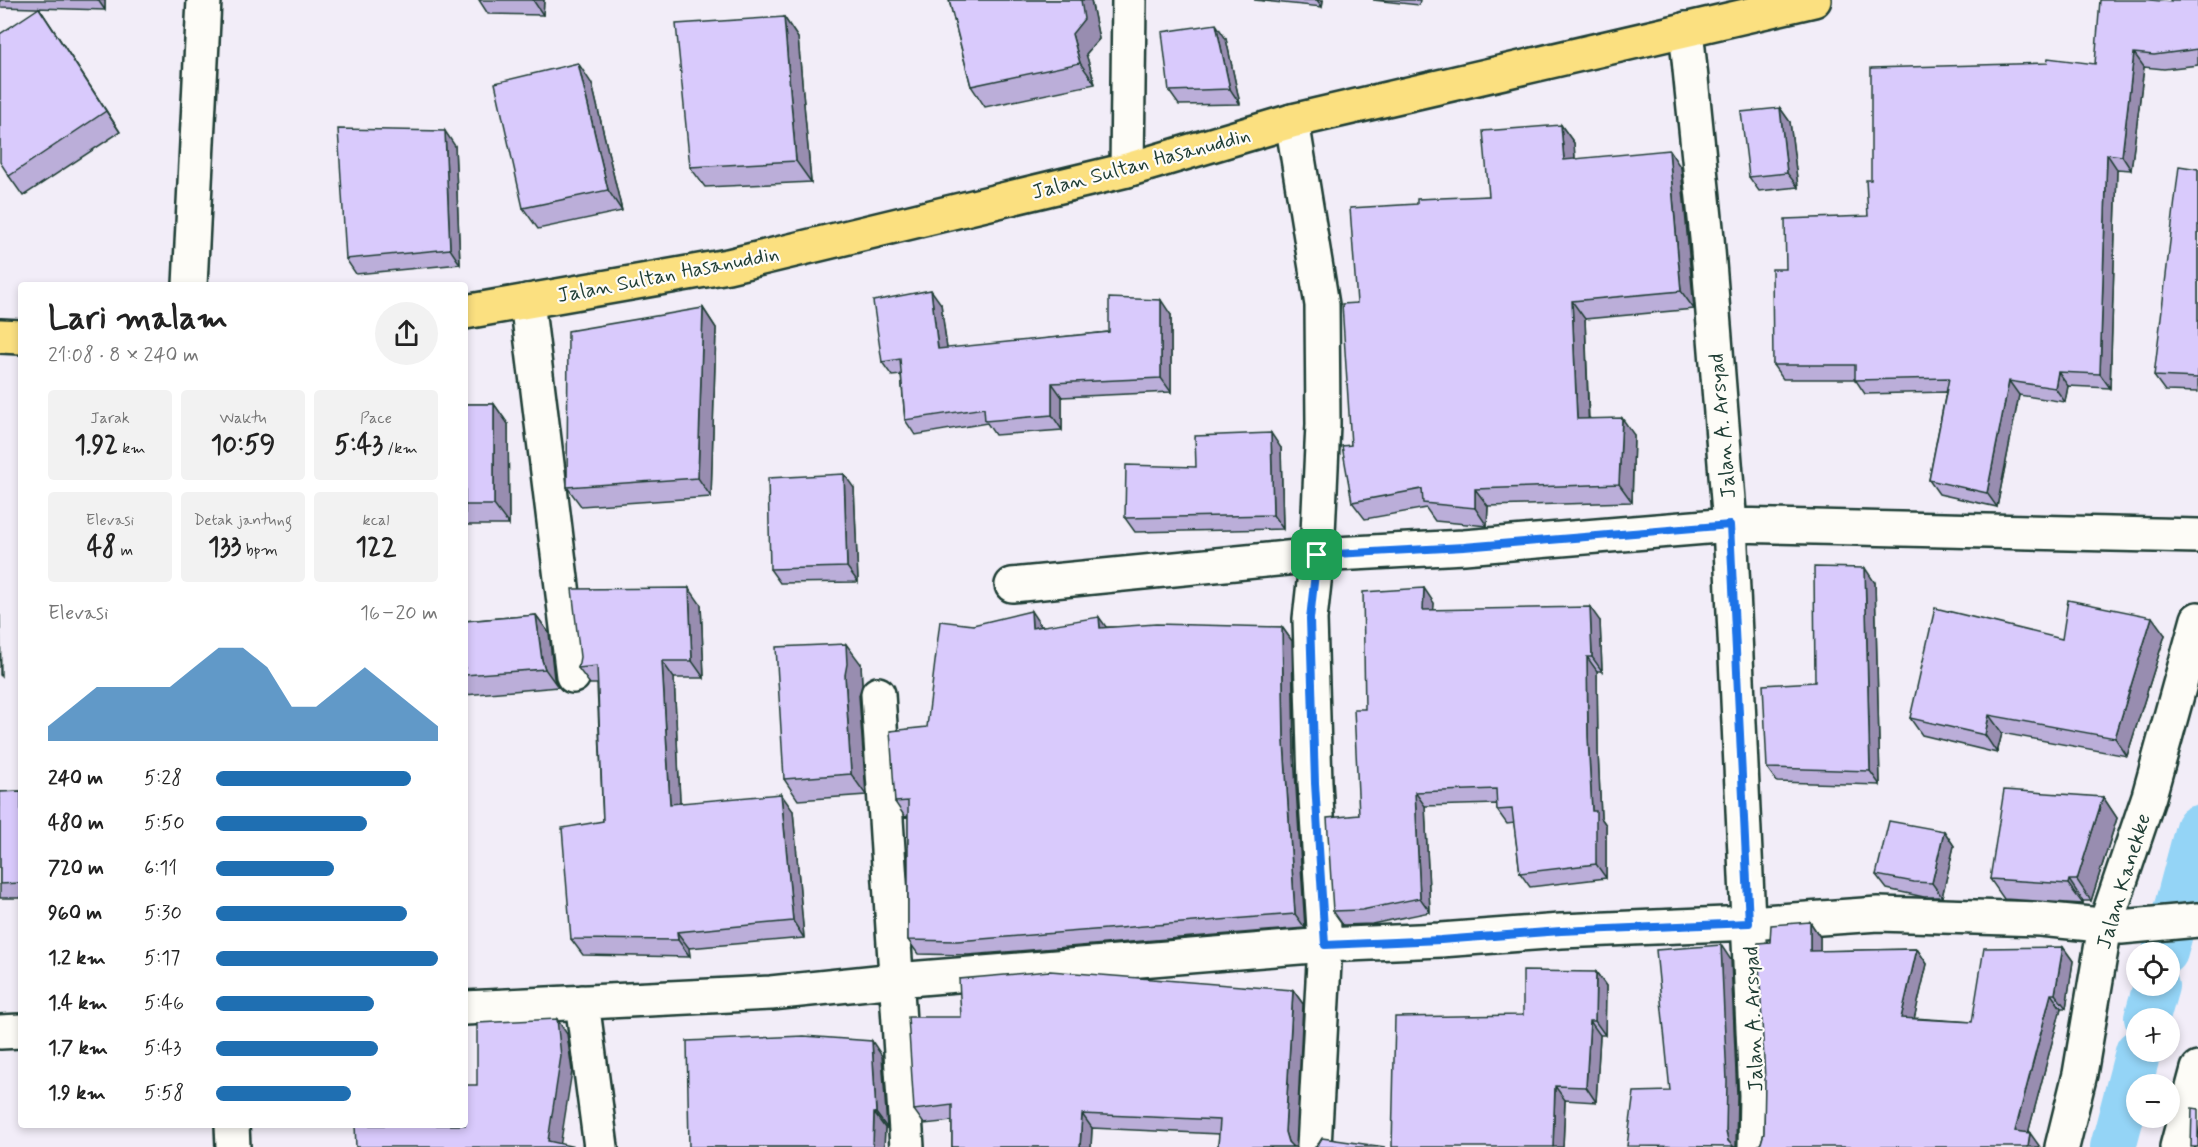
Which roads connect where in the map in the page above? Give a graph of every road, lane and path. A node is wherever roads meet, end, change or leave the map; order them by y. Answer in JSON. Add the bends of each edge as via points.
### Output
{"nodes":[{"id":1,"x":204,"y":0,"type":"edge"},
{"id":2,"x":1129,"y":0,"type":"edge"},
{"id":3,"x":1814,"y":0,"type":"edge"},
{"id":4,"x":1686,"y":29,"type":"junction"},
{"id":5,"x":1293,"y":121,"type":"junction"},
{"id":6,"x":1127,"y":170,"type":"junction"},
{"id":7,"x":190,"y":282,"type":"edge"},
{"id":8,"x":527,"y":301,"type":"junction"},
{"id":9,"x":468,"y":311,"type":"edge"},
{"id":10,"x":0,"y":336,"type":"edge"},
{"id":11,"x":18,"y":337,"type":"edge"},
{"id":12,"x":1730,"y":525,"type":"junction"},
{"id":13,"x":2198,"y":536,"type":"edge"},
{"id":14,"x":1317,"y":555,"type":"junction"},
{"id":15,"x":1012,"y":585,"type":"dead end"},
{"id":16,"x":2198,"y":619,"type":"edge"},
{"id":17,"x":573,"y":676,"type":"dead end"},
{"id":18,"x":878,"y":694,"type":"dead end"},
{"id":19,"x":2198,"y":920,"type":"edge"},
{"id":20,"x":1749,"y":923,"type":"junction"},
{"id":21,"x":2113,"y":927,"type":"junction"},
{"id":22,"x":1325,"y":945,"type":"junction"},
{"id":23,"x":896,"y":980,"type":"junction"},
{"id":24,"x":582,"y":1002,"type":"junction"},
{"id":25,"x":468,"y":1008,"type":"edge"},
{"id":26,"x":18,"y":1031,"type":"edge"},
{"id":27,"x":0,"y":1032,"type":"edge"},
{"id":28,"x":2198,"y":1069,"type":"edge"},
{"id":29,"x":232,"y":1128,"type":"edge"},
{"id":30,"x":233,"y":1147,"type":"edge"},
{"id":31,"x":601,"y":1147,"type":"edge"},
{"id":32,"x":907,"y":1147,"type":"edge"},
{"id":33,"x":1314,"y":1147,"type":"edge"},
{"id":34,"x":1755,"y":1147,"type":"edge"},
{"id":35,"x":2062,"y":1147,"type":"edge"},
{"id":36,"x":2177,"y":1147,"type":"edge"}],
"edges":[{"from":1,"to":7,"type":"street"},
{"from":2,"to":6,"type":"street"},
{"from":3,"to":4,"type":"highway","name":"Jalan Sultan Hasanuddin"},
{"from":4,"to":5,"type":"highway","name":"Jalan Sultan Hasanuddin"},
{"from":4,"to":12,"type":"street","name":"Jalan A. Arsyad"},
{"from":5,"to":6,"type":"highway","name":"Jalan Sultan Hasanuddin"},
{"from":5,"to":14,"type":"street","via":[[1322,305],[1323,424]]},
{"from":6,"to":8,"type":"highway","name":"Jalan Sultan Hasanuddin","via":[[728,266]]},
{"from":8,"to":9,"type":"highway","name":"Jalan Sultan Hasanuddin"},
{"from":8,"to":17,"type":"street"},
{"from":10,"to":11,"type":"highway"},
{"from":12,"to":13,"type":"street"},
{"from":12,"to":14,"type":"street"},
{"from":12,"to":20,"type":"street","name":"Jalan A. Arsyad"},
{"from":14,"to":15,"type":"street"},
{"from":14,"to":22,"type":"street","via":[[1310,619]]},
{"from":16,"to":21,"type":"street","name":"Jalan Kanekke"},
{"from":18,"to":23,"type":"street"},
{"from":19,"to":21,"type":"street"},
{"from":20,"to":21,"type":"street","via":[[1878,914],[2040,919]]},
{"from":20,"to":22,"type":"street"},
{"from":20,"to":34,"type":"street","name":"Jalan A. Arsyad"},
{"from":21,"to":35,"type":"street","name":"Jalan Kanekke"},
{"from":22,"to":23,"type":"street"},
{"from":22,"to":33,"type":"street"},
{"from":23,"to":24,"type":"street","via":[[771,993]]},
{"from":23,"to":32,"type":"street"},
{"from":24,"to":25,"type":"street"},
{"from":24,"to":31,"type":"street"},
{"from":26,"to":27,"type":"street"},
{"from":28,"to":36,"type":"street"},
{"from":29,"to":30,"type":"street"}]}
